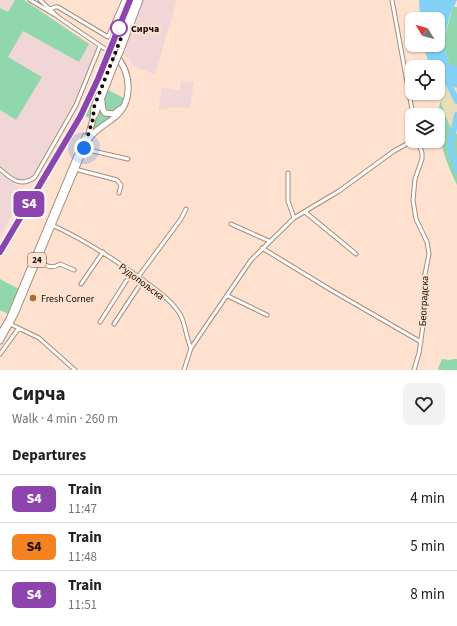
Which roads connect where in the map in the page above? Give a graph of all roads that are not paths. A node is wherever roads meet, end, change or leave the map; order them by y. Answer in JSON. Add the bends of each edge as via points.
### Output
{"nodes":[{"id":1,"x":30,"y":0,"type":"edge"},
{"id":2,"x":40,"y":0,"type":"edge"},
{"id":3,"x":124,"y":0,"type":"edge"},
{"id":4,"x":135,"y":0,"type":"edge"},
{"id":5,"x":140,"y":0,"type":"edge"},
{"id":6,"x":392,"y":0,"type":"edge"},
{"id":7,"x":50,"y":9,"type":"junction"},
{"id":8,"x":58,"y":17,"type":"junction"},
{"id":9,"x":100,"y":46,"type":"junction"},
{"id":10,"x":114,"y":55,"type":"junction"},
{"id":11,"x":128,"y":91,"type":"junction"},
{"id":12,"x":102,"y":98,"type":"junction"},
{"id":13,"x":412,"y":108,"type":"edge"},
{"id":14,"x":93,"y":119,"type":"junction"},
{"id":15,"x":405,"y":145,"type":"edge"},
{"id":16,"x":83,"y":147,"type":"junction"},
{"id":17,"x":420,"y":148,"type":"edge"},
{"id":18,"x":128,"y":159,"type":"dead end"},
{"id":19,"x":0,"y":169,"type":"edge"},
{"id":20,"x":73,"y":169,"type":"junction"},
{"id":21,"x":288,"y":173,"type":"dead end"},
{"id":22,"x":119,"y":193,"type":"dead end"},
{"id":23,"x":186,"y":209,"type":"dead end"},
{"id":24,"x":305,"y":212,"type":"junction"},
{"id":25,"x":294,"y":218,"type":"junction"},
{"id":26,"x":50,"y":224,"type":"junction"},
{"id":27,"x":231,"y":224,"type":"dead end"},
{"id":28,"x":270,"y":242,"type":"junction"},
{"id":29,"x":262,"y":248,"type":"junction"},
{"id":30,"x":103,"y":252,"type":"junction"},
{"id":31,"x":356,"y":254,"type":"dead end"},
{"id":32,"x":37,"y":260,"type":"junction"},
{"id":33,"x":74,"y":270,"type":"dead end"},
{"id":34,"x":132,"y":272,"type":"junction"},
{"id":35,"x":138,"y":277,"type":"junction"},
{"id":36,"x":143,"y":280,"type":"junction"},
{"id":37,"x":81,"y":284,"type":"dead end"},
{"id":38,"x":228,"y":296,"type":"junction"},
{"id":39,"x":267,"y":315,"type":"dead end"},
{"id":40,"x":100,"y":322,"type":"dead end"},
{"id":41,"x":8,"y":323,"type":"junction"},
{"id":42,"x":114,"y":324,"type":"dead end"},
{"id":43,"x":19,"y":328,"type":"junction"},
{"id":44,"x":0,"y":334,"type":"edge"},
{"id":45,"x":0,"y":341,"type":"edge"},
{"id":46,"x":421,"y":342,"type":"junction"},
{"id":47,"x":191,"y":348,"type":"junction"},
{"id":48,"x":0,"y":354,"type":"edge"},
{"id":49,"x":75,"y":370,"type":"edge"},
{"id":50,"x":184,"y":370,"type":"edge"},
{"id":51,"x":414,"y":370,"type":"edge"}],
"edges":[{"from":1,"to":8,"type":"street"},
{"from":2,"to":7,"type":"street"},
{"from":3,"to":7,"type":"street","via":[[108,37],[58,7]]},
{"from":4,"to":10,"type":"main road"},
{"from":5,"to":12,"type":"main road","number":"24","bridge":true},
{"from":6,"to":13,"type":"street"},
{"from":7,"to":8,"type":"street"},
{"from":8,"to":9,"type":"street"},
{"from":9,"to":10,"type":"street"},
{"from":9,"to":19,"type":"street","via":[[76,105],[35,177],[19,183]]},
{"from":10,"to":11,"type":"main road","via":[[125,70]]},
{"from":10,"to":14,"type":"main road","via":[[94,107]]},
{"from":11,"to":12,"type":"main road","via":[[124,104],[114,114],[104,112]]},
{"from":11,"to":16,"type":"main road","via":[[121,111],[96,130]]},
{"from":12,"to":14,"type":"main road","number":"24"},
{"from":14,"to":16,"type":"main road","number":"24"},
{"from":15,"to":24,"type":"street"},
{"from":16,"to":18,"type":"street"},
{"from":16,"to":20,"type":"main road","number":"24"},
{"from":17,"to":46,"type":"street","name":"Београдска","via":[[422,159],[413,200],[416,219],[429,250],[424,279],[425,312]]},
{"from":20,"to":22,"type":"street","via":[[117,180],[121,185]]},
{"from":20,"to":26,"type":"main road","number":"24"},
{"from":21,"to":25,"type":"street","via":[[288,200]]},
{"from":23,"to":35,"type":"street"},
{"from":24,"to":25,"type":"street"},
{"from":24,"to":31,"type":"street"},
{"from":25,"to":28,"type":"street"},
{"from":26,"to":30,"type":"street","name":"Рудопољска"},
{"from":26,"to":32,"type":"main road","number":"24"},
{"from":26,"to":41,"type":"main road","number":"24"},
{"from":27,"to":28,"type":"street"},
{"from":28,"to":29,"type":"street"},
{"from":29,"to":38,"type":"street","via":[[251,260]]},
{"from":29,"to":46,"type":"street"},
{"from":30,"to":34,"type":"street","name":"Рудопољска"},
{"from":30,"to":37,"type":"street"},
{"from":32,"to":33,"type":"street","via":[[54,268],[60,264]]},
{"from":32,"to":41,"type":"main road","number":"24"},
{"from":34,"to":35,"type":"street","name":"Рудопољска"},
{"from":34,"to":40,"type":"street"},
{"from":35,"to":36,"type":"street","name":"Рудопољска"},
{"from":36,"to":42,"type":"street"},
{"from":36,"to":47,"type":"street","name":"Рудопољска","via":[[181,315]]},
{"from":38,"to":39,"type":"street"},
{"from":38,"to":47,"type":"street"},
{"from":41,"to":43,"type":"street"},
{"from":41,"to":44,"type":"main road","number":"24"},
{"from":41,"to":45,"type":"main road","number":"24"},
{"from":43,"to":48,"type":"street"},
{"from":43,"to":49,"type":"street","via":[[40,338]]},
{"from":46,"to":51,"type":"street","name":"Београдска"},
{"from":47,"to":50,"type":"street"}]}
